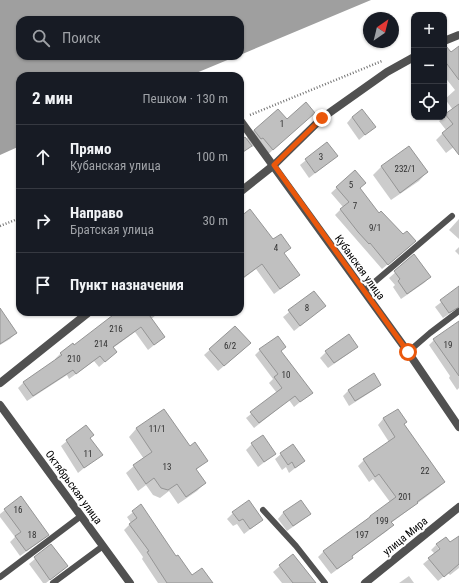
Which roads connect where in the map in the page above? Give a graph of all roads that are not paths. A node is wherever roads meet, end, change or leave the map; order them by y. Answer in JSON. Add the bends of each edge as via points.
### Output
{"nodes":[{"id":1,"x":459,"y":35,"type":"edge"},
{"id":2,"x":447,"y":40,"type":"edge"},
{"id":3,"x":411,"y":59,"type":"edge"},
{"id":4,"x":244,"y":118,"type":"edge"},
{"id":5,"x":274,"y":165,"type":"junction"},
{"id":6,"x":244,"y":189,"type":"edge"},
{"id":7,"x":452,"y":216,"type":"dead end"},
{"id":8,"x":364,"y":291,"type":"junction"},
{"id":9,"x":459,"y":311,"type":"edge"},
{"id":10,"x":84,"y":316,"type":"edge"},
{"id":11,"x":408,"y":352,"type":"junction"},
{"id":12,"x":0,"y":383,"type":"edge"},
{"id":13,"x":0,"y":405,"type":"edge"},
{"id":14,"x":459,"y":427,"type":"edge"},
{"id":15,"x":459,"y":507,"type":"edge"},
{"id":16,"x":263,"y":510,"type":"dead end"},
{"id":17,"x":81,"y":516,"type":"junction"},
{"id":18,"x":103,"y":546,"type":"junction"},
{"id":19,"x":0,"y":578,"type":"edge"},
{"id":20,"x":53,"y":583,"type":"edge"},
{"id":21,"x":130,"y":583,"type":"edge"},
{"id":22,"x":325,"y":583,"type":"edge"},
{"id":23,"x":365,"y":583,"type":"edge"}],
"edges":[{"from":1,"to":2,"type":"street"},
{"from":3,"to":5,"type":"street","via":[[387,72],[322,118]]},
{"from":4,"to":5,"type":"street","name":"Кубанская улица"},
{"from":5,"to":6,"type":"street"},
{"from":5,"to":8,"type":"street","name":"Кубанская улица"},
{"from":7,"to":8,"type":"lane"},
{"from":8,"to":11,"type":"street","name":"Кубанская улица"},
{"from":9,"to":11,"type":"lane"},
{"from":10,"to":12,"type":"street"},
{"from":11,"to":14,"type":"street","name":"Кубанская улица"},
{"from":13,"to":17,"type":"street","name":"Октябрьская улица"},
{"from":15,"to":23,"type":"street","name":"улица Мира"},
{"from":16,"to":22,"type":"lane"},
{"from":17,"to":18,"type":"street","name":"Октябрьская улица"},
{"from":17,"to":19,"type":"lane"},
{"from":18,"to":20,"type":"lane"},
{"from":18,"to":21,"type":"street","name":"Октябрьская улица"}]}
